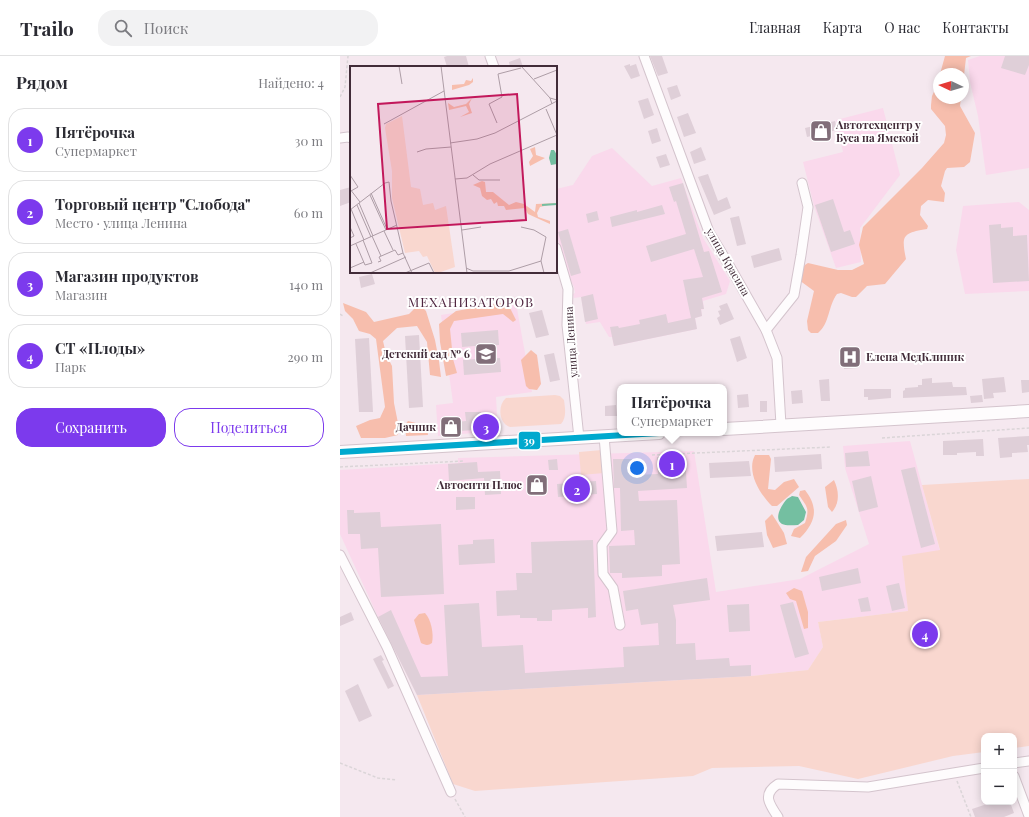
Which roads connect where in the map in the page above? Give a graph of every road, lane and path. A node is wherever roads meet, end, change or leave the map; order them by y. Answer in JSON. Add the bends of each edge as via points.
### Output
{"nodes":[{"id":1,"x":348,"y":56,"type":"edge"},
{"id":2,"x":490,"y":56,"type":"edge"},
{"id":3,"x":644,"y":56,"type":"edge"},
{"id":4,"x":494,"y":66,"type":"edge"},
{"id":5,"x":340,"y":97,"type":"edge"},
{"id":6,"x":340,"y":138,"type":"edge"},
{"id":7,"x":350,"y":138,"type":"edge"},
{"id":8,"x":802,"y":183,"type":"dead end"},
{"id":9,"x":557,"y":251,"type":"edge"},
{"id":10,"x":340,"y":314,"type":"edge"},
{"id":11,"x":343,"y":316,"type":"dead end"},
{"id":12,"x":766,"y":330,"type":"junction"},
{"id":13,"x":1029,"y":411,"type":"edge"},
{"id":14,"x":781,"y":425,"type":"junction"},
{"id":15,"x":1029,"y":428,"type":"edge"},
{"id":16,"x":727,"y":429,"type":"edge"},
{"id":17,"x":617,"y":435,"type":"edge"},
{"id":18,"x":604,"y":436,"type":"junction"},
{"id":19,"x":579,"y":438,"type":"junction"},
{"id":20,"x":882,"y":438,"type":"dead end"},
{"id":21,"x":831,"y":447,"type":"dead end"},
{"id":22,"x":340,"y":452,"type":"edge"},
{"id":23,"x":652,"y":455,"type":"dead end"},
{"id":24,"x":463,"y":461,"type":"dead end"},
{"id":25,"x":340,"y":467,"type":"edge"},
{"id":26,"x":340,"y":555,"type":"edge"},
{"id":27,"x":620,"y":625,"type":"dead end"},
{"id":28,"x":1029,"y":761,"type":"edge"},
{"id":29,"x":340,"y":763,"type":"edge"},
{"id":30,"x":1017,"y":763,"type":"edge"},
{"id":31,"x":981,"y":768,"type":"edge"},
{"id":32,"x":956,"y":779,"type":"dead end"},
{"id":33,"x":397,"y":780,"type":"dead end"},
{"id":34,"x":1017,"y":784,"type":"edge"},
{"id":35,"x":451,"y":792,"type":"joint"},
{"id":36,"x":1029,"y":816,"type":"edge"},
{"id":37,"x":465,"y":817,"type":"edge"},
{"id":38,"x":778,"y":817,"type":"edge"},
{"id":39,"x":971,"y":817,"type":"edge"},
{"id":40,"x":1026,"y":817,"type":"edge"}],
"edges":[{"from":1,"to":5,"type":"path","via":[[345,87]]},
{"from":2,"to":4,"type":"street"},
{"from":3,"to":12,"type":"street","name":"улица Красина","via":[[709,232]]},
{"from":6,"to":7,"type":"street"},
{"from":8,"to":12,"type":"street","via":[[808,207],[794,295]]},
{"from":9,"to":19,"type":"street","name":"улица Ленина","via":[[568,289],[567,325]]},
{"from":10,"to":11,"type":"path"},
{"from":12,"to":14,"type":"street","name":"улица Красина","via":[[777,358]]},
{"from":13,"to":14,"type":"main road"},
{"from":14,"to":16,"type":"main road"},
{"from":15,"to":20,"type":"path"},
{"from":17,"to":18,"type":"main road"},
{"from":18,"to":19,"type":"main road"},
{"from":18,"to":27,"type":"street","via":[[612,531],[602,545],[603,574],[613,588]]},
{"from":19,"to":22,"type":"main road"},
{"from":21,"to":23,"type":"path"},
{"from":24,"to":25,"type":"path"},
{"from":26,"to":35,"type":"street","via":[[386,648]]},
{"from":28,"to":30,"type":"street"},
{"from":29,"to":33,"type":"path","via":[[378,778]]},
{"from":31,"to":38,"type":"street","via":[[868,787],[778,784],[769,795],[768,802]]},
{"from":32,"to":39,"type":"path"},
{"from":34,"to":36,"type":"street"},
{"from":35,"to":37,"type":"path"},
{"from":36,"to":40,"type":"street"}]}
